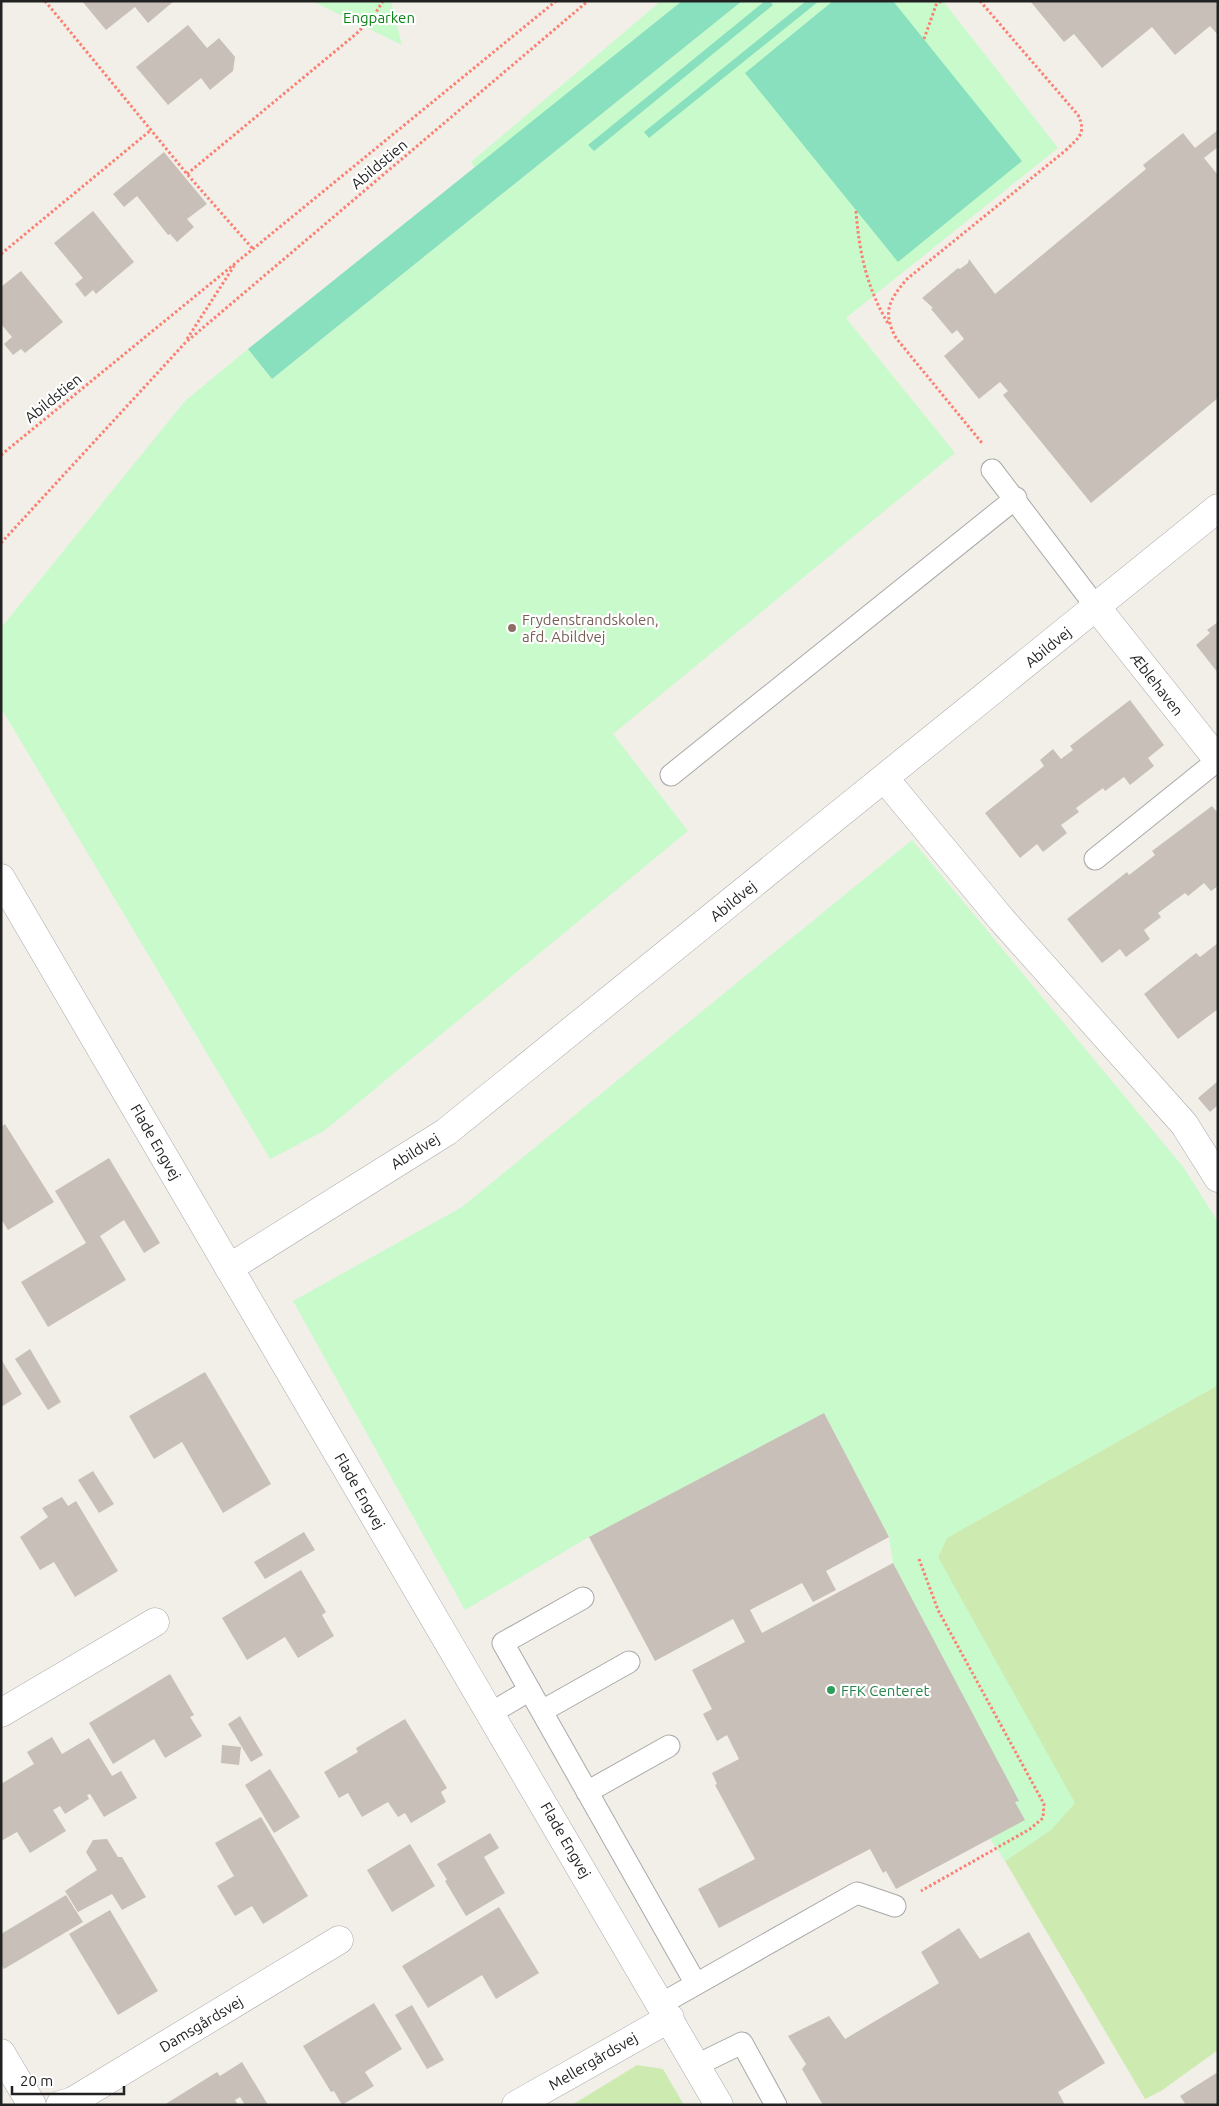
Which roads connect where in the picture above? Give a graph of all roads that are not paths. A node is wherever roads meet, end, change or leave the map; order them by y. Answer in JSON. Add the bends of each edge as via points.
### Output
{"nodes":[{"id":1,"x":992,"y":470,"type":"road end"},
{"id":2,"x":1016,"y":498,"type":"junction"},
{"id":3,"x":1218,"y":508,"type":"edge"},
{"id":4,"x":1097,"y":608,"type":"junction"},
{"id":5,"x":1218,"y":760,"type":"edge"},
{"id":6,"x":671,"y":775,"type":"dead end"},
{"id":7,"x":885,"y":779,"type":"junction"},
{"id":8,"x":1095,"y":859,"type":"dead end"},
{"id":9,"x":1,"y":878,"type":"edge"},
{"id":10,"x":1218,"y":1178,"type":"edge"},
{"id":11,"x":229,"y":1268,"type":"junction"},
{"id":12,"x":583,"y":1598,"type":"dead end"},
{"id":13,"x":155,"y":1622,"type":"dead end"},
{"id":14,"x":629,"y":1662,"type":"dead end"},
{"id":15,"x":530,"y":1690,"type":"junction"},
{"id":16,"x":542,"y":1711,"type":"junction"},
{"id":17,"x":1,"y":1713,"type":"edge"},
{"id":18,"x":491,"y":1713,"type":"junction"},
{"id":19,"x":669,"y":1746,"type":"dead end"},
{"id":20,"x":587,"y":1792,"type":"junction"},
{"id":21,"x":894,"y":1906,"type":"road end"},
{"id":22,"x":339,"y":1940,"type":"dead end"},
{"id":23,"x":696,"y":1984,"type":"junction"},
{"id":24,"x":666,"y":2011,"type":"junction"},
{"id":25,"x":1,"y":2053,"type":"edge"},
{"id":26,"x":697,"y":2065,"type":"junction"},
{"id":27,"x":32,"y":2105,"type":"edge"},
{"id":28,"x":60,"y":2105,"type":"edge"},
{"id":29,"x":516,"y":2105,"type":"edge"},
{"id":30,"x":719,"y":2105,"type":"edge"},
{"id":31,"x":776,"y":2105,"type":"edge"}],
"edges":[{"from":1,"to":2,"type":"lane"},
{"from":2,"to":4,"type":"lane"},
{"from":2,"to":6,"type":"lane"},
{"from":3,"to":4,"type":"street","name":"Abildvej"},
{"from":4,"to":5,"type":"street","name":"Æblehaven"},
{"from":4,"to":7,"type":"street","name":"Abildvej"},
{"from":5,"to":8,"type":"lane","name":"Æblehaven"},
{"from":7,"to":10,"type":"street","via":[[1008,927],[1184,1124]]},
{"from":7,"to":11,"type":"street","name":"Abildvej","via":[[446,1132]]},
{"from":9,"to":11,"type":"street","name":"Flade Engvej"},
{"from":11,"to":18,"type":"street","name":"Flade Engvej"},
{"from":12,"to":15,"type":"lane","via":[[503,1643]]},
{"from":13,"to":17,"type":"street"},
{"from":14,"to":16,"type":"lane"},
{"from":15,"to":16,"type":"lane"},
{"from":15,"to":18,"type":"lane"},
{"from":16,"to":20,"type":"lane"},
{"from":18,"to":24,"type":"street","name":"Flade Engvej"},
{"from":19,"to":20,"type":"lane"},
{"from":20,"to":23,"type":"lane"},
{"from":21,"to":23,"type":"lane","via":[[857,1893]]},
{"from":22,"to":28,"type":"street","name":"Damsgårdsvej","via":[[73,2101]]},
{"from":23,"to":24,"type":"lane"},
{"from":24,"to":26,"type":"street","name":"Flade Engvej"},
{"from":24,"to":29,"type":"street","name":"Mellergårdsvej"},
{"from":25,"to":27,"type":"street"},
{"from":26,"to":30,"type":"street","name":"Flade Engvej"},
{"from":26,"to":31,"type":"lane","via":[[742,2044]]}]}
